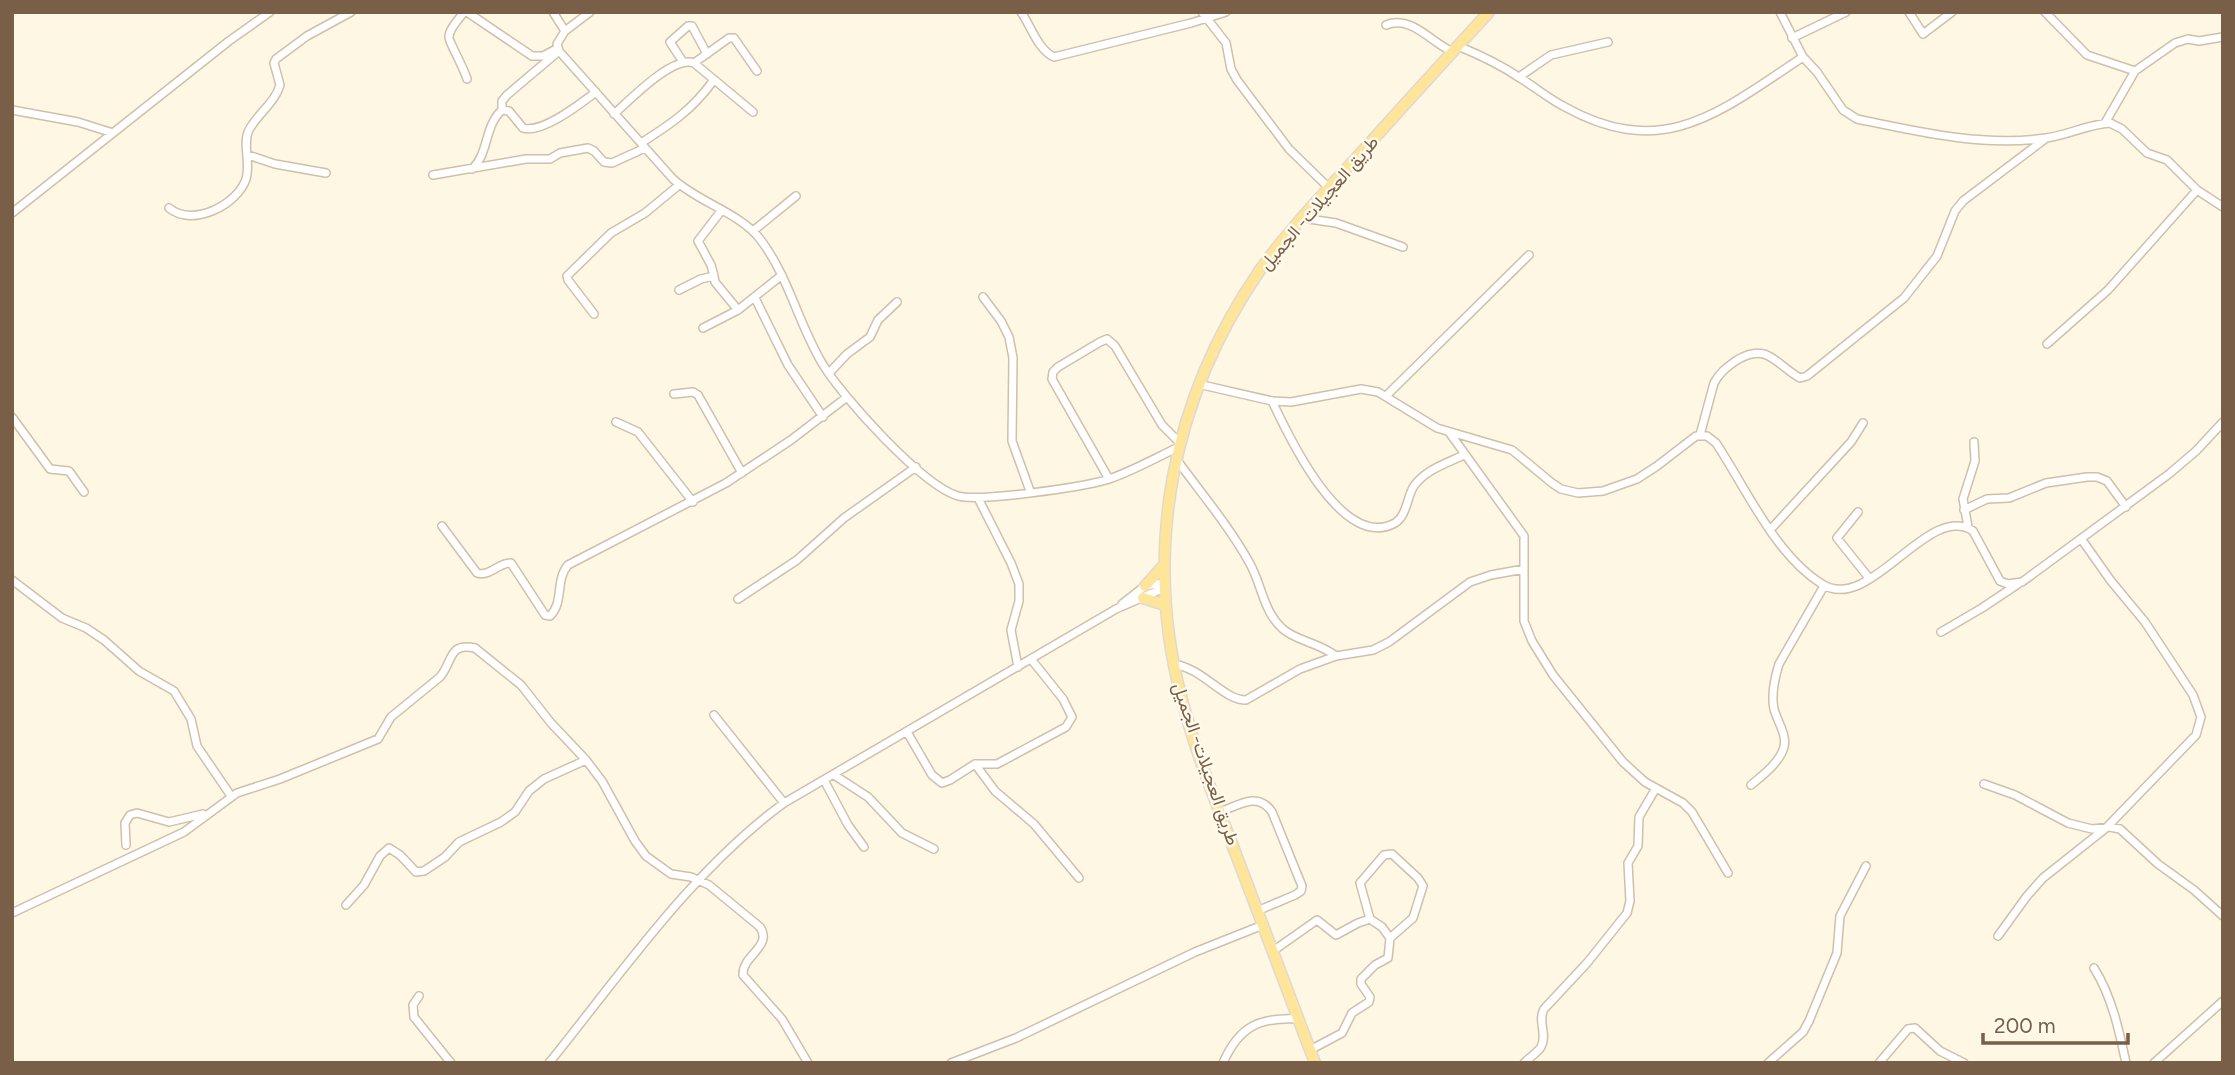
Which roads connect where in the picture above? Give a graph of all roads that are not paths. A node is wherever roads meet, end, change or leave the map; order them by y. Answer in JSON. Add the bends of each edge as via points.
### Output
{"nodes":[{"id":1,"x":270,"y":12,"type":"edge"},
{"id":2,"x":351,"y":12,"type":"edge"},
{"id":3,"x":465,"y":12,"type":"edge"},
{"id":4,"x":553,"y":12,"type":"edge"},
{"id":5,"x":590,"y":12,"type":"edge"},
{"id":6,"x":1021,"y":12,"type":"edge"},
{"id":7,"x":1226,"y":12,"type":"edge"},
{"id":8,"x":1489,"y":12,"type":"edge"},
{"id":9,"x":1780,"y":12,"type":"edge"},
{"id":10,"x":1846,"y":12,"type":"edge"},
{"id":11,"x":1909,"y":12,"type":"edge"},
{"id":12,"x":1952,"y":12,"type":"edge"},
{"id":13,"x":2045,"y":12,"type":"edge"},
{"id":14,"x":1204,"y":15,"type":"edge"},
{"id":15,"x":1191,"y":23,"type":"junction"},
{"id":16,"x":1213,"y":25,"type":"junction"},
{"id":17,"x":1386,"y":25,"type":"dead end"},
{"id":18,"x":565,"y":31,"type":"junction"},
{"id":19,"x":2223,"y":37,"type":"edge"},
{"id":20,"x":1792,"y":38,"type":"junction"},
{"id":21,"x":1608,"y":42,"type":"dead end"},
{"id":22,"x":558,"y":49,"type":"junction"},
{"id":23,"x":1456,"y":49,"type":"junction"},
{"id":24,"x":707,"y":54,"type":"junction"},
{"id":25,"x":1803,"y":57,"type":"junction"},
{"id":26,"x":683,"y":62,"type":"junction"},
{"id":27,"x":694,"y":63,"type":"junction"},
{"id":28,"x":757,"y":71,"type":"dead end"},
{"id":29,"x":2135,"y":71,"type":"junction"},
{"id":30,"x":1519,"y":77,"type":"junction"},
{"id":31,"x":467,"y":79,"type":"dead end"},
{"id":32,"x":713,"y":81,"type":"junction"},
{"id":33,"x":596,"y":92,"type":"junction"},
{"id":34,"x":12,"y":110,"type":"edge"},
{"id":35,"x":502,"y":110,"type":"junction"},
{"id":36,"x":753,"y":112,"type":"dead end"},
{"id":37,"x":614,"y":114,"type":"junction"},
{"id":38,"x":2105,"y":123,"type":"junction"},
{"id":39,"x":113,"y":133,"type":"junction"},
{"id":40,"x":2046,"y":138,"type":"junction"},
{"id":41,"x":643,"y":146,"type":"junction"},
{"id":42,"x":483,"y":150,"type":"junction"},
{"id":43,"x":248,"y":155,"type":"junction"},
{"id":44,"x":494,"y":165,"type":"junction"},
{"id":45,"x":471,"y":169,"type":"junction"},
{"id":46,"x":326,"y":173,"type":"dead end"},
{"id":47,"x":433,"y":174,"type":"dead end"},
{"id":48,"x":679,"y":185,"type":"junction"},
{"id":49,"x":1328,"y":187,"type":"junction"},
{"id":50,"x":2197,"y":190,"type":"junction"},
{"id":51,"x":796,"y":196,"type":"dead end"},
{"id":52,"x":2223,"y":207,"type":"edge"},
{"id":53,"x":169,"y":208,"type":"dead end"},
{"id":54,"x":720,"y":211,"type":"junction"},
{"id":55,"x":12,"y":213,"type":"edge"},
{"id":56,"x":1302,"y":218,"type":"junction"},
{"id":57,"x":753,"y":231,"type":"junction"},
{"id":58,"x":1403,"y":247,"type":"dead end"},
{"id":59,"x":1530,"y":255,"type":"dead end"},
{"id":60,"x":782,"y":275,"type":"junction"},
{"id":61,"x":714,"y":276,"type":"junction"},
{"id":62,"x":679,"y":290,"type":"dead end"},
{"id":63,"x":983,"y":297,"type":"dead end"},
{"id":64,"x":754,"y":299,"type":"junction"},
{"id":65,"x":897,"y":302,"type":"dead end"},
{"id":66,"x":738,"y":310,"type":"junction"},
{"id":67,"x":594,"y":314,"type":"dead end"},
{"id":68,"x":703,"y":328,"type":"dead end"},
{"id":69,"x":2047,"y":344,"type":"dead end"},
{"id":70,"x":829,"y":373,"type":"junction"},
{"id":71,"x":1198,"y":384,"type":"junction"},
{"id":72,"x":674,"y":394,"type":"dead end"},
{"id":73,"x":1387,"y":396,"type":"junction"},
{"id":74,"x":847,"y":397,"type":"junction"},
{"id":75,"x":1272,"y":401,"type":"junction"},
{"id":76,"x":12,"y":417,"type":"edge"},
{"id":77,"x":823,"y":417,"type":"junction"},
{"id":78,"x":616,"y":422,"type":"dead end"},
{"id":79,"x":2223,"y":422,"type":"edge"},
{"id":80,"x":1863,"y":423,"type":"dead end"},
{"id":81,"x":1448,"y":432,"type":"junction"},
{"id":82,"x":1700,"y":436,"type":"junction"},
{"id":83,"x":1974,"y":442,"type":"dead end"},
{"id":84,"x":1179,"y":444,"type":"junction"},
{"id":85,"x":1464,"y":455,"type":"junction"},
{"id":86,"x":1177,"y":459,"type":"junction"},
{"id":87,"x":916,"y":467,"type":"junction"},
{"id":88,"x":742,"y":473,"type":"junction"},
{"id":89,"x":1109,"y":479,"type":"junction"},
{"id":90,"x":1030,"y":491,"type":"junction"},
{"id":91,"x":84,"y":492,"type":"dead end"},
{"id":92,"x":978,"y":498,"type":"junction"},
{"id":93,"x":693,"y":502,"type":"junction"},
{"id":94,"x":2126,"y":507,"type":"junction"},
{"id":95,"x":1964,"y":510,"type":"junction"},
{"id":96,"x":1858,"y":512,"type":"dead end"},
{"id":97,"x":442,"y":526,"type":"dead end"},
{"id":98,"x":1968,"y":527,"type":"junction"},
{"id":99,"x":1770,"y":530,"type":"junction"},
{"id":100,"x":2082,"y":540,"type":"junction"},
{"id":101,"x":1164,"y":565,"type":"junction"},
{"id":102,"x":1524,"y":569,"type":"junction"},
{"id":103,"x":1869,"y":578,"type":"junction"},
{"id":104,"x":12,"y":580,"type":"edge"},
{"id":105,"x":2018,"y":584,"type":"junction"},
{"id":106,"x":1164,"y":585,"type":"junction"},
{"id":107,"x":1145,"y":586,"type":"junction"},
{"id":108,"x":1824,"y":586,"type":"junction"},
{"id":109,"x":1143,"y":598,"type":"junction"},
{"id":110,"x":738,"y":599,"type":"dead end"},
{"id":111,"x":1165,"y":605,"type":"junction"},
{"id":112,"x":1116,"y":609,"type":"junction"},
{"id":113,"x":1941,"y":632,"type":"dead end"},
{"id":114,"x":1336,"y":656,"type":"junction"},
{"id":115,"x":1031,"y":659,"type":"junction"},
{"id":116,"x":1173,"y":664,"type":"junction"},
{"id":117,"x":1018,"y":667,"type":"junction"},
{"id":118,"x":714,"y":715,"type":"dead end"},
{"id":119,"x":907,"y":732,"type":"junction"},
{"id":120,"x":586,"y":760,"type":"junction"},
{"id":121,"x":975,"y":764,"type":"junction"},
{"id":122,"x":834,"y":775,"type":"junction"},
{"id":123,"x":824,"y":780,"type":"junction"},
{"id":124,"x":1984,"y":783,"type":"dead end"},
{"id":125,"x":1751,"y":785,"type":"dead end"},
{"id":126,"x":1656,"y":788,"type":"junction"},
{"id":127,"x":232,"y":796,"type":"junction"},
{"id":128,"x":784,"y":803,"type":"junction"},
{"id":129,"x":1220,"y":812,"type":"junction"},
{"id":130,"x":208,"y":813,"type":"junction"},
{"id":131,"x":2106,"y":828,"type":"junction"},
{"id":132,"x":126,"y":845,"type":"dead end"},
{"id":133,"x":864,"y":847,"type":"dead end"},
{"id":134,"x":934,"y":849,"type":"dead end"},
{"id":135,"x":1866,"y":866,"type":"dead end"},
{"id":136,"x":1728,"y":873,"type":"dead end"},
{"id":137,"x":1079,"y":878,"type":"dead end"},
{"id":138,"x":698,"y":880,"type":"junction"},
{"id":139,"x":346,"y":905,"type":"dead end"},
{"id":140,"x":1257,"y":911,"type":"junction"},
{"id":141,"x":12,"y":913,"type":"edge"},
{"id":142,"x":2223,"y":916,"type":"edge"},
{"id":143,"x":1370,"y":919,"type":"junction"},
{"id":144,"x":1263,"y":925,"type":"junction"},
{"id":145,"x":1998,"y":936,"type":"dead end"},
{"id":146,"x":1390,"y":938,"type":"junction"},
{"id":147,"x":1273,"y":951,"type":"junction"},
{"id":148,"x":2094,"y":968,"type":"dead end"},
{"id":149,"x":419,"y":996,"type":"dead end"},
{"id":150,"x":2223,"y":1001,"type":"edge"},
{"id":151,"x":1298,"y":1019,"type":"junction"},
{"id":152,"x":1310,"y":1050,"type":"junction"},
{"id":153,"x":2124,"y":1053,"type":"junction"},
{"id":154,"x":451,"y":1063,"type":"edge"},
{"id":155,"x":550,"y":1063,"type":"edge"},
{"id":156,"x":808,"y":1063,"type":"edge"},
{"id":157,"x":951,"y":1063,"type":"edge"},
{"id":158,"x":1223,"y":1063,"type":"edge"},
{"id":159,"x":1315,"y":1063,"type":"edge"},
{"id":160,"x":1524,"y":1063,"type":"edge"},
{"id":161,"x":1768,"y":1063,"type":"edge"},
{"id":162,"x":1880,"y":1063,"type":"edge"},
{"id":163,"x":1964,"y":1063,"type":"edge"},
{"id":164,"x":2126,"y":1063,"type":"edge"},
{"id":165,"x":2132,"y":1063,"type":"edge"},
{"id":166,"x":2154,"y":1063,"type":"edge"}],
"edges":[{"from":1,"to":39,"type":"street"},
{"from":2,"to":43,"type":"street","via":[[276,59],[280,85],[248,130]]},
{"from":3,"to":22,"type":"street","via":[[532,56]]},
{"from":3,"to":31,"type":"street","via":[[449,42]]},
{"from":4,"to":18,"type":"street"},
{"from":5,"to":18,"type":"street"},
{"from":6,"to":15,"type":"street","via":[[1046,54],[1054,57]]},
{"from":7,"to":14,"type":"street"},
{"from":8,"to":23,"type":"main road","name":"طريق العجيلات- الجميل"},
{"from":9,"to":20,"type":"street"},
{"from":10,"to":20,"type":"street"},
{"from":11,"to":12,"type":"street","via":[[1923,34]]},
{"from":13,"to":29,"type":"street","via":[[2087,55]]},
{"from":14,"to":15,"type":"street"},
{"from":14,"to":16,"type":"street"},
{"from":15,"to":16,"type":"street"},
{"from":16,"to":49,"type":"street","via":[[1226,43],[1237,80],[1287,146]]},
{"from":17,"to":23,"type":"street","via":[[1408,23],[1435,43]]},
{"from":18,"to":22,"type":"street"},
{"from":19,"to":29,"type":"street","via":[[2175,43]]},
{"from":20,"to":25,"type":"street"},
{"from":21,"to":30,"type":"street","via":[[1550,55]]},
{"from":22,"to":33,"type":"street"},
{"from":22,"to":35,"type":"street","via":[[507,95]]},
{"from":23,"to":30,"type":"street"},
{"from":23,"to":49,"type":"main road","name":"طريق العجيلات- الجميل"},
{"from":24,"to":26,"type":"street","via":[[688,26],[670,42]]},
{"from":24,"to":27,"type":"street"},
{"from":24,"to":28,"type":"street","via":[[734,38]]},
{"from":25,"to":30,"type":"street","via":[[1690,125],[1648,132],[1596,123]]},
{"from":25,"to":40,"type":"street","via":[[1843,110],[1857,119],[1972,140]]},
{"from":26,"to":27,"type":"street"},
{"from":26,"to":37,"type":"street"},
{"from":27,"to":32,"type":"street"},
{"from":29,"to":38,"type":"street"},
{"from":32,"to":36,"type":"street"},
{"from":32,"to":41,"type":"street","via":[[698,102]]},
{"from":33,"to":35,"type":"street","via":[[534,130],[523,128],[509,111]]},
{"from":33,"to":37,"type":"street"},
{"from":34,"to":39,"type":"street"},
{"from":35,"to":42,"type":"street"},
{"from":37,"to":41,"type":"street"},
{"from":38,"to":40,"type":"street"},
{"from":38,"to":50,"type":"street","via":[[2122,129],[2147,152],[2167,160]]},
{"from":39,"to":55,"type":"street"},
{"from":40,"to":82,"type":"street","via":[[1963,201],[1937,256],[1904,298],[1807,376],[1800,379],[1758,352],[1728,366],[1714,383]]},
{"from":41,"to":44,"type":"street","via":[[607,163],[588,148],[550,159]]},
{"from":41,"to":48,"type":"street"},
{"from":42,"to":44,"type":"street"},
{"from":42,"to":45,"type":"street"},
{"from":43,"to":46,"type":"street"},
{"from":43,"to":53,"type":"street","via":[[243,186],[216,208],[195,217],[181,216]]},
{"from":44,"to":45,"type":"street"},
{"from":45,"to":47,"type":"street"},
{"from":48,"to":54,"type":"street"},
{"from":48,"to":67,"type":"street","via":[[611,233],[567,276]]},
{"from":49,"to":56,"type":"main road","name":"طريق العجيلات- الجميل"},
{"from":50,"to":52,"type":"street"},
{"from":50,"to":69,"type":"street","via":[[2108,290]]},
{"from":51,"to":57,"type":"street"},
{"from":54,"to":57,"type":"street"},
{"from":54,"to":61,"type":"street","via":[[698,241]]},
{"from":56,"to":58,"type":"street","via":[[1336,223]]},
{"from":56,"to":71,"type":"main road","name":"طريق العجيلات- الجميل","via":[[1242,298]]},
{"from":57,"to":60,"type":"street"},
{"from":59,"to":73,"type":"street"},
{"from":60,"to":64,"type":"street"},
{"from":60,"to":70,"type":"street"},
{"from":61,"to":62,"type":"street"},
{"from":61,"to":66,"type":"street"},
{"from":63,"to":90,"type":"street","via":[[1009,337],[1012,441]]},
{"from":64,"to":66,"type":"street"},
{"from":64,"to":77,"type":"street","via":[[788,365]]},
{"from":65,"to":70,"type":"street","via":[[878,320],[870,337]]},
{"from":66,"to":68,"type":"street"},
{"from":70,"to":74,"type":"street"},
{"from":71,"to":75,"type":"street"},
{"from":71,"to":84,"type":"main road","name":"طريق العجيلات- الجميل"},
{"from":72,"to":88,"type":"street","via":[[698,395]]},
{"from":73,"to":75,"type":"street","via":[[1361,389],[1306,400]]},
{"from":73,"to":81,"type":"street"},
{"from":74,"to":77,"type":"street"},
{"from":74,"to":87,"type":"street"},
{"from":75,"to":85,"type":"street","via":[[1312,479],[1345,512],[1369,525],[1397,522],[1419,480]]},
{"from":76,"to":91,"type":"street","via":[[50,469],[69,471]]},
{"from":77,"to":88,"type":"street"},
{"from":78,"to":93,"type":"street","via":[[638,432]]},
{"from":79,"to":94,"type":"street","via":[[2196,451]]},
{"from":80,"to":99,"type":"street"},
{"from":81,"to":82,"type":"street","via":[[1512,450],[1561,489],[1588,493],[1637,479]]},
{"from":81,"to":85,"type":"street"},
{"from":82,"to":99,"type":"street","via":[[1716,443]]},
{"from":83,"to":95,"type":"street","via":[[1975,461]]},
{"from":84,"to":86,"type":"main road","name":"طريق العجيلات- الجميل"},
{"from":84,"to":89,"type":"street"},
{"from":84,"to":89,"type":"street","via":[[1162,425],[1115,346],[1107,340],[1100,342],[1055,369],[1052,379]]},
{"from":85,"to":102,"type":"street","via":[[1524,536]]},
{"from":86,"to":101,"type":"main road","name":"طريق العجيلات- الجميل"},
{"from":86,"to":114,"type":"street","via":[[1248,561],[1279,625]]},
{"from":87,"to":92,"type":"street","via":[[954,494]]},
{"from":87,"to":110,"type":"street","via":[[844,518],[797,560]]},
{"from":88,"to":93,"type":"street"},
{"from":89,"to":90,"type":"street"},
{"from":90,"to":92,"type":"street"},
{"from":92,"to":117,"type":"street","via":[[1019,584],[1011,630]]},
{"from":93,"to":97,"type":"street","via":[[568,565],[561,576],[556,610],[550,616],[511,563],[477,573]]},
{"from":94,"to":95,"type":"street","via":[[2107,481],[2087,477],[2046,483]]},
{"from":94,"to":100,"type":"street"},
{"from":95,"to":98,"type":"street"},
{"from":96,"to":103,"type":"street","via":[[1838,538]]},
{"from":98,"to":103,"type":"street","via":[[1946,526]]},
{"from":98,"to":105,"type":"street","via":[[1978,536],[2000,581]]},
{"from":99,"to":108,"type":"street","via":[[1794,560]]},
{"from":100,"to":105,"type":"street"},
{"from":100,"to":131,"type":"street","via":[[2145,622],[2193,695],[2201,717],[2196,735]]},
{"from":101,"to":106,"type":"main road","name":"طريق العجيلات- الجميل"},
{"from":101,"to":107,"type":"main road"},
{"from":102,"to":114,"type":"street","via":[[1470,582],[1389,642],[1373,650]]},
{"from":102,"to":126,"type":"street","via":[[1524,621],[1540,654],[1609,748]]},
{"from":103,"to":108,"type":"street","via":[[1847,589]]},
{"from":104,"to":127,"type":"street","via":[[174,691],[191,719],[197,746]]},
{"from":105,"to":113,"type":"street"},
{"from":106,"to":107,"type":"street"},
{"from":106,"to":109,"type":"street"},
{"from":106,"to":111,"type":"main road","name":"طريق العجيلات- الجميل"},
{"from":107,"to":112,"type":"street"},
{"from":108,"to":125,"type":"street","via":[[1776,673],[1773,704],[1783,732],[1783,748]]},
{"from":109,"to":111,"type":"main road"},
{"from":109,"to":112,"type":"street"},
{"from":111,"to":116,"type":"main road","name":"طريق العجيلات- الجميل"},
{"from":112,"to":115,"type":"street"},
{"from":114,"to":116,"type":"street","via":[[1300,669],[1246,700],[1234,698],[1196,671]]},
{"from":115,"to":117,"type":"street"},
{"from":115,"to":121,"type":"street","via":[[1068,705],[1072,721],[1002,761]]},
{"from":116,"to":129,"type":"main road","name":"طريق العجيلات- الجميل","via":[[1190,730]]},
{"from":117,"to":119,"type":"street"},
{"from":118,"to":128,"type":"street"},
{"from":119,"to":121,"type":"street","via":[[938,781],[950,780]]},
{"from":119,"to":122,"type":"street"},
{"from":120,"to":127,"type":"street","via":[[521,685],[475,648],[466,646],[456,649],[440,677],[391,718],[378,739]]},
{"from":120,"to":138,"type":"street","via":[[646,856],[671,874]]},
{"from":120,"to":139,"type":"street","via":[[544,779],[515,812],[460,842],[424,871],[416,872],[388,848]]},
{"from":121,"to":137,"type":"street"},
{"from":122,"to":123,"type":"street"},
{"from":122,"to":134,"type":"street","via":[[868,797],[902,833]]},
{"from":123,"to":128,"type":"street"},
{"from":123,"to":133,"type":"street"},
{"from":124,"to":131,"type":"street","via":[[2068,823]]},
{"from":126,"to":136,"type":"street","via":[[1692,812]]},
{"from":126,"to":160,"type":"street","via":[[1639,817],[1638,846],[1628,863],[1627,913],[1544,1009],[1540,1049]]},
{"from":127,"to":130,"type":"street"},
{"from":128,"to":138,"type":"street","via":[[748,830]]},
{"from":129,"to":140,"type":"main road","name":"طريق العجيلات- الجميل"},
{"from":129,"to":140,"type":"street","via":[[1257,800],[1264,802],[1302,886],[1295,895]]},
{"from":130,"to":132,"type":"street","via":[[169,822],[133,813],[125,823]]},
{"from":130,"to":141,"type":"street","via":[[184,832]]},
{"from":131,"to":142,"type":"street","via":[[2125,833]]},
{"from":131,"to":145,"type":"street","via":[[2043,878]]},
{"from":135,"to":161,"type":"street","via":[[1840,916],[1837,953],[1804,1032]]},
{"from":138,"to":155,"type":"street"},
{"from":138,"to":156,"type":"street","via":[[762,930],[763,943],[743,967],[743,975],[782,1019]]},
{"from":140,"to":144,"type":"main road","name":"طريق العجيلات- الجميل"},
{"from":143,"to":146,"type":"street"},
{"from":143,"to":146,"type":"street","via":[[1360,883],[1384,855],[1392,854],[1423,886],[1413,918]]},
{"from":143,"to":147,"type":"street","via":[[1336,935],[1315,920]]},
{"from":144,"to":147,"type":"main road","name":"طريق العجيلات- الجميل"},
{"from":144,"to":157,"type":"street"},
{"from":146,"to":152,"type":"street","via":[[1388,958],[1361,979],[1369,1002],[1352,1013],[1342,1033]]},
{"from":147,"to":151,"type":"main road","name":"طريق العجيلات- الجميل"},
{"from":148,"to":153,"type":"street","via":[[2110,1000]]},
{"from":149,"to":154,"type":"street","via":[[413,1005],[414,1017]]},
{"from":150,"to":166,"type":"street"},
{"from":151,"to":152,"type":"main road","name":"طريق العجيلات- الجميل"},
{"from":151,"to":158,"type":"street","via":[[1275,1018],[1255,1024],[1235,1041]]},
{"from":152,"to":159,"type":"main road","name":"طريق العجيلات- الجميل"},
{"from":153,"to":164,"type":"street"},
{"from":153,"to":165,"type":"street"},
{"from":162,"to":163,"type":"street","via":[[1914,1028],[1940,1051]]}]}
